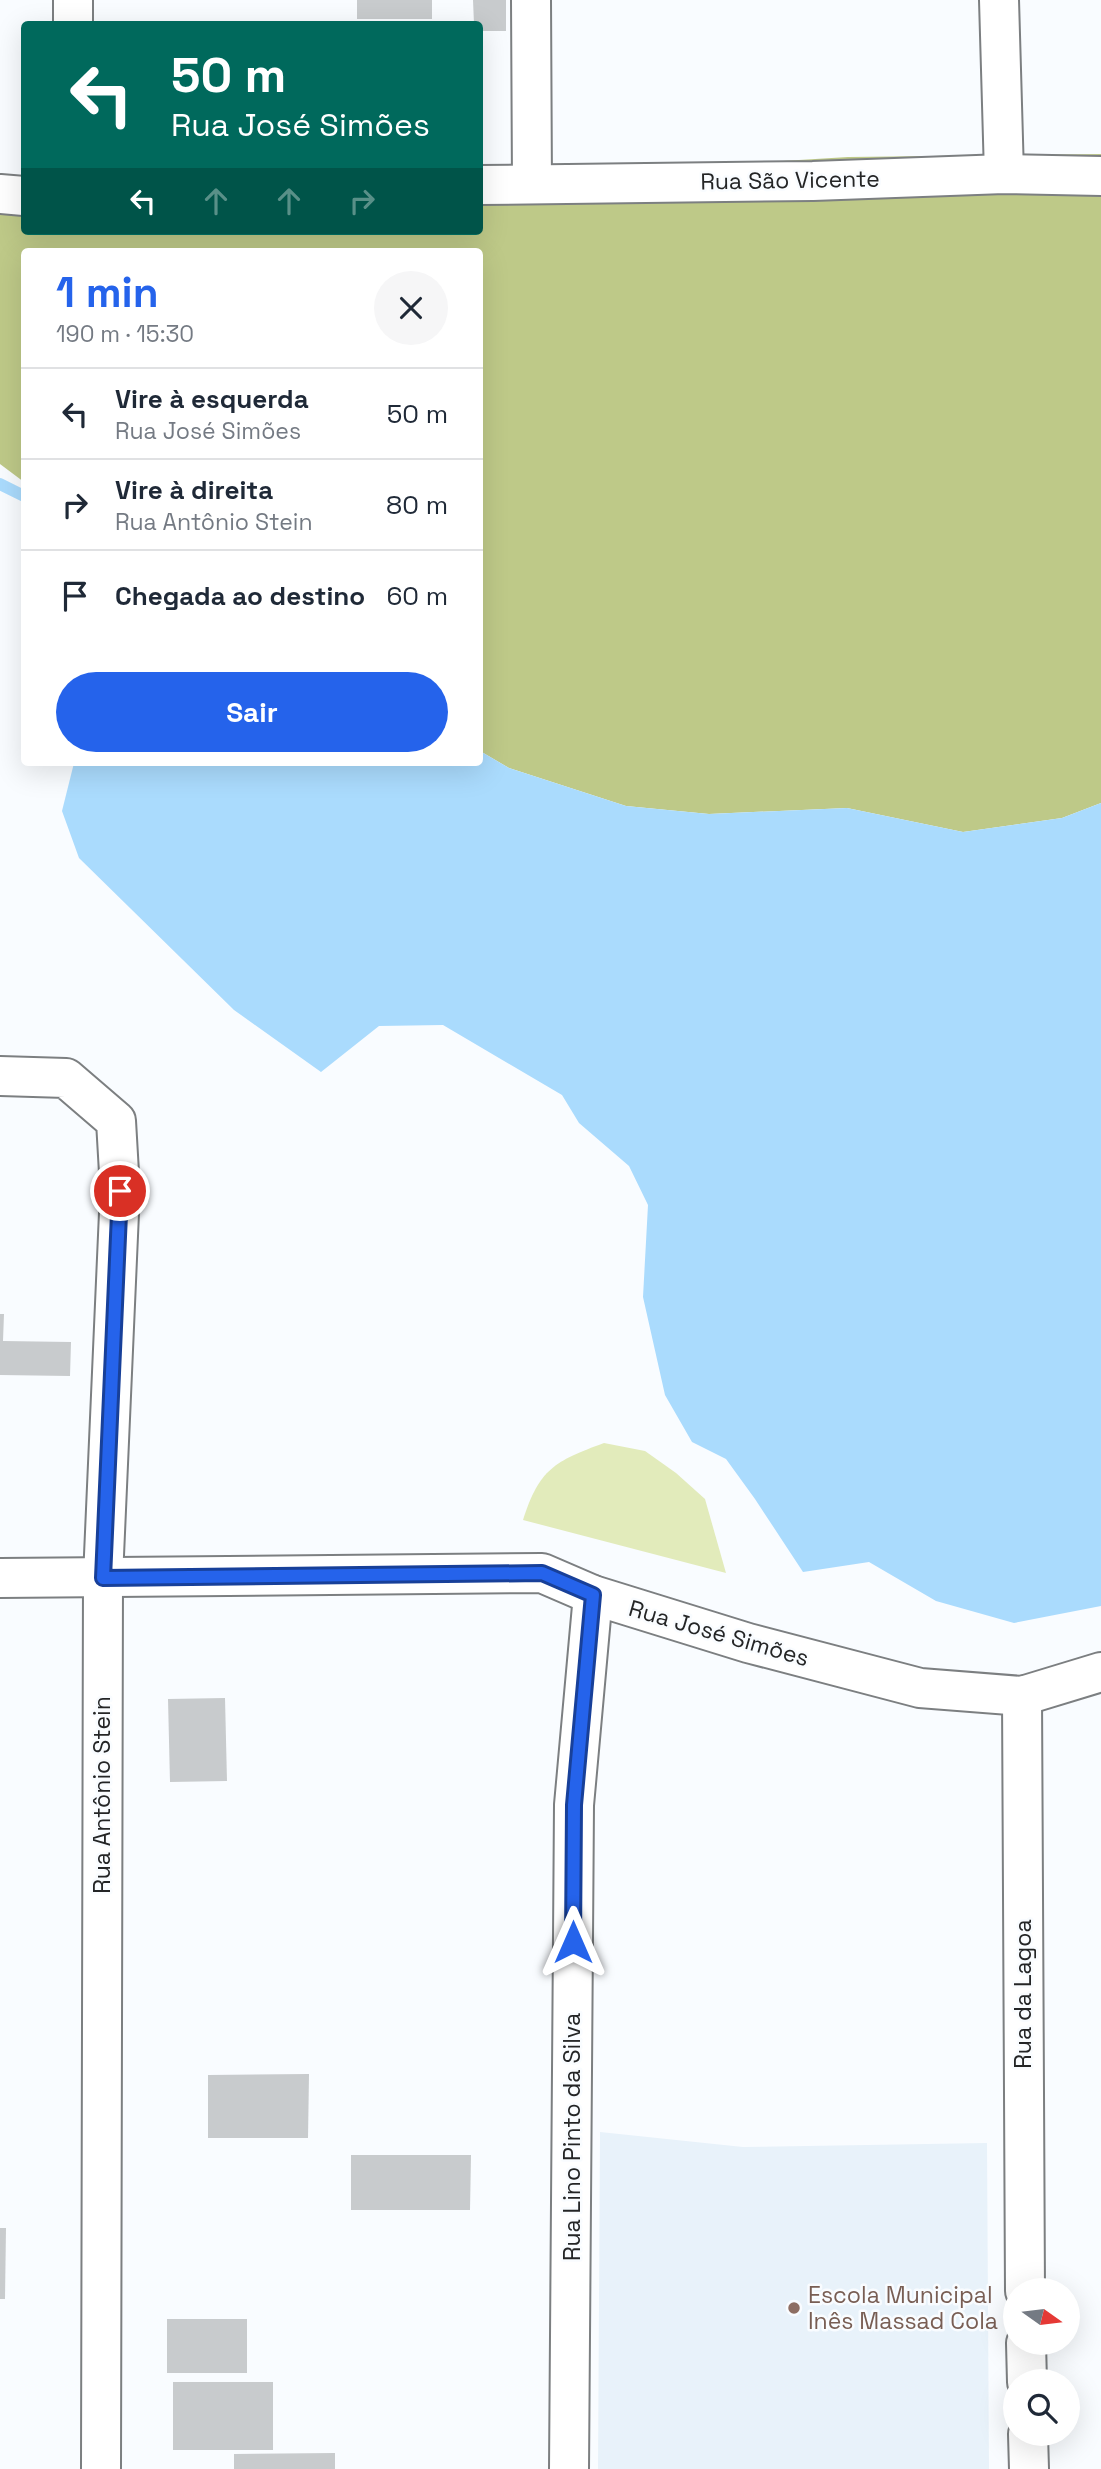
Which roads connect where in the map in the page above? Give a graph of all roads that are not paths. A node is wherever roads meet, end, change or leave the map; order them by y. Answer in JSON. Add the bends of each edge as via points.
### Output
{"nodes":[{"id":1,"x":73,"y":0,"type":"edge"},
{"id":2,"x":531,"y":0,"type":"edge"},
{"id":3,"x":999,"y":0,"type":"edge"},
{"id":4,"x":73,"y":21,"type":"edge"},
{"id":5,"x":1004,"y":174,"type":"junction"},
{"id":6,"x":1101,"y":176,"type":"edge"},
{"id":7,"x":532,"y":184,"type":"junction"},
{"id":8,"x":483,"y":186,"type":"edge"},
{"id":9,"x":0,"y":194,"type":"edge"},
{"id":10,"x":21,"y":196,"type":"edge"},
{"id":11,"x":0,"y":1076,"type":"edge"},
{"id":12,"x":0,"y":1578,"type":"edge"},
{"id":13,"x":103,"y":1578,"type":"junction"},
{"id":14,"x":593,"y":1595,"type":"junction"},
{"id":15,"x":1101,"y":1672,"type":"edge"},
{"id":16,"x":1022,"y":1696,"type":"junction"},
{"id":17,"x":1025,"y":2278,"type":"edge"},
{"id":18,"x":1028,"y":2446,"type":"edge"},
{"id":19,"x":101,"y":2469,"type":"edge"},
{"id":20,"x":569,"y":2469,"type":"edge"},
{"id":21,"x":1029,"y":2469,"type":"edge"}],
"edges":[{"from":1,"to":4,"type":"street"},
{"from":2,"to":7,"type":"street"},
{"from":3,"to":5,"type":"street"},
{"from":5,"to":6,"type":"street","name":"Rua São Vicente"},
{"from":5,"to":7,"type":"street","name":"Rua São Vicente"},
{"from":7,"to":8,"type":"street","name":"Rua São Vicente"},
{"from":9,"to":10,"type":"street"},
{"from":11,"to":13,"type":"street","name":"Rua Antônio Stein","via":[[66,1078],[116,1121],[120,1191]]},
{"from":12,"to":13,"type":"street","name":"Rua José Simões"},
{"from":13,"to":14,"type":"street","name":"Rua José Simões","via":[[542,1573]]},
{"from":13,"to":19,"type":"street","name":"Rua Antônio Stein"},
{"from":14,"to":16,"type":"street","name":"Rua José Simões","via":[[748,1643],[920,1688]]},
{"from":14,"to":20,"type":"street","name":"Rua Lino Pinto da Silva","via":[[574,1805]]},
{"from":15,"to":16,"type":"street","name":"Rua José Simões"},
{"from":16,"to":17,"type":"street","name":"Rua da Lagoa"},
{"from":18,"to":21,"type":"street"}]}
